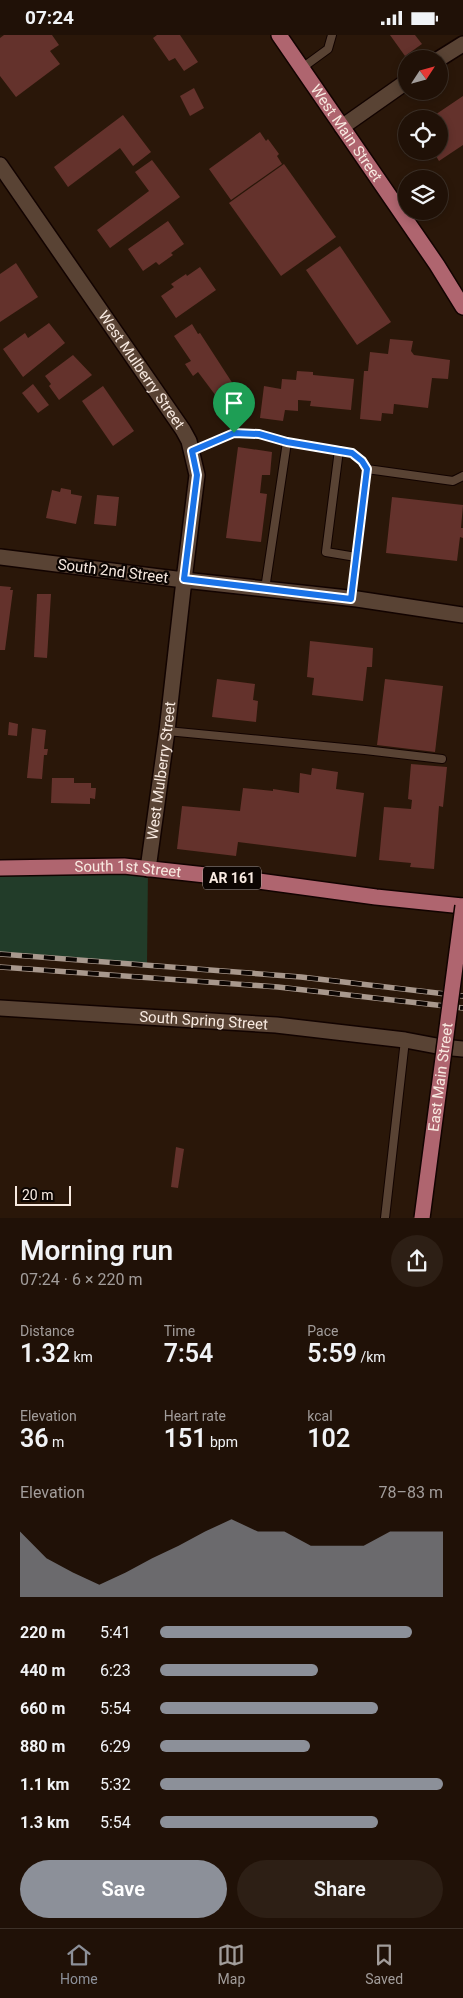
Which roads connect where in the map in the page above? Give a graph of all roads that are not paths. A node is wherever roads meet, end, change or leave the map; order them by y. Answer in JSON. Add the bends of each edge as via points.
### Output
{"nodes":[{"id":1,"x":279,"y":35,"type":"edge"},
{"id":2,"x":332,"y":35,"type":"edge"},
{"id":3,"x":460,"y":35,"type":"edge"},
{"id":4,"x":463,"y":39,"type":"edge"},
{"id":5,"x":463,"y":44,"type":"edge"},
{"id":6,"x":448,"y":53,"type":"edge"},
{"id":7,"x":302,"y":68,"type":"junction"},
{"id":8,"x":398,"y":88,"type":"edge"},
{"id":9,"x":342,"y":127,"type":"junction"},
{"id":10,"x":0,"y":165,"type":"edge"},
{"id":11,"x":463,"y":307,"type":"edge"},
{"id":12,"x":287,"y":442,"type":"junction"},
{"id":13,"x":338,"y":450,"type":"junction"},
{"id":14,"x":192,"y":451,"type":"junction"},
{"id":15,"x":367,"y":469,"type":"junction"},
{"id":16,"x":463,"y":476,"type":"edge"},
{"id":17,"x":0,"y":557,"type":"edge"},
{"id":18,"x":356,"y":557,"type":"junction"},
{"id":19,"x":184,"y":579,"type":"junction"},
{"id":20,"x":265,"y":589,"type":"junction"},
{"id":21,"x":351,"y":599,"type":"junction"},
{"id":22,"x":463,"y":615,"type":"edge"},
{"id":23,"x":167,"y":731,"type":"junction"},
{"id":24,"x":442,"y":759,"type":"dead end"},
{"id":25,"x":0,"y":868,"type":"edge"},
{"id":26,"x":148,"y":869,"type":"junction"},
{"id":27,"x":463,"y":906,"type":"edge"},
{"id":28,"x":0,"y":1008,"type":"edge"},
{"id":29,"x":405,"y":1040,"type":"junction"},
{"id":30,"x":463,"y":1049,"type":"edge"},
{"id":31,"x":385,"y":1218,"type":"edge"},
{"id":32,"x":422,"y":1218,"type":"edge"}],
"edges":[{"from":1,"to":7,"type":"main road","name":"West Main Street"},
{"from":2,"to":7,"type":"lane","via":[[328,49]]},
{"from":3,"to":4,"type":"lane"},
{"from":5,"to":6,"type":"street"},
{"from":7,"to":9,"type":"main road","name":"West Main Street"},
{"from":8,"to":9,"type":"street"},
{"from":9,"to":11,"type":"main road","name":"West Main Street"},
{"from":10,"to":14,"type":"street","name":"West Mulberry Street","via":[[183,429]]},
{"from":12,"to":13,"type":"lane"},
{"from":12,"to":14,"type":"lane","via":[[259,434],[234,433]]},
{"from":12,"to":20,"type":"lane"},
{"from":13,"to":15,"type":"lane","via":[[352,453]]},
{"from":13,"to":18,"type":"lane","via":[[326,552]]},
{"from":14,"to":19,"type":"street","name":"West Mulberry Street","via":[[197,475]]},
{"from":15,"to":16,"type":"lane","via":[[453,481]]},
{"from":15,"to":18,"type":"lane"},
{"from":17,"to":19,"type":"street","name":"South 2nd Street"},
{"from":18,"to":21,"type":"lane"},
{"from":19,"to":20,"type":"street","name":"South 2nd Street"},
{"from":19,"to":23,"type":"street","name":"West Mulberry Street"},
{"from":20,"to":21,"type":"street","name":"South 2nd Street"},
{"from":21,"to":22,"type":"street","name":"South 2nd Street"},
{"from":23,"to":24,"type":"lane"},
{"from":23,"to":26,"type":"street","name":"West Mulberry Street"},
{"from":25,"to":26,"type":"main road","name":"South 1st Street","number":"AR 161","via":[[115,866]]},
{"from":26,"to":27,"type":"main road","name":"South 1st Street","number":"AR 161"},
{"from":27,"to":32,"type":"main road","name":"East Main Street","bridge":true},
{"from":28,"to":29,"type":"street","name":"South Spring Street","via":[[276,1025]]},
{"from":29,"to":30,"type":"street","name":"South Spring Street"},
{"from":29,"to":31,"type":"lane"}]}
